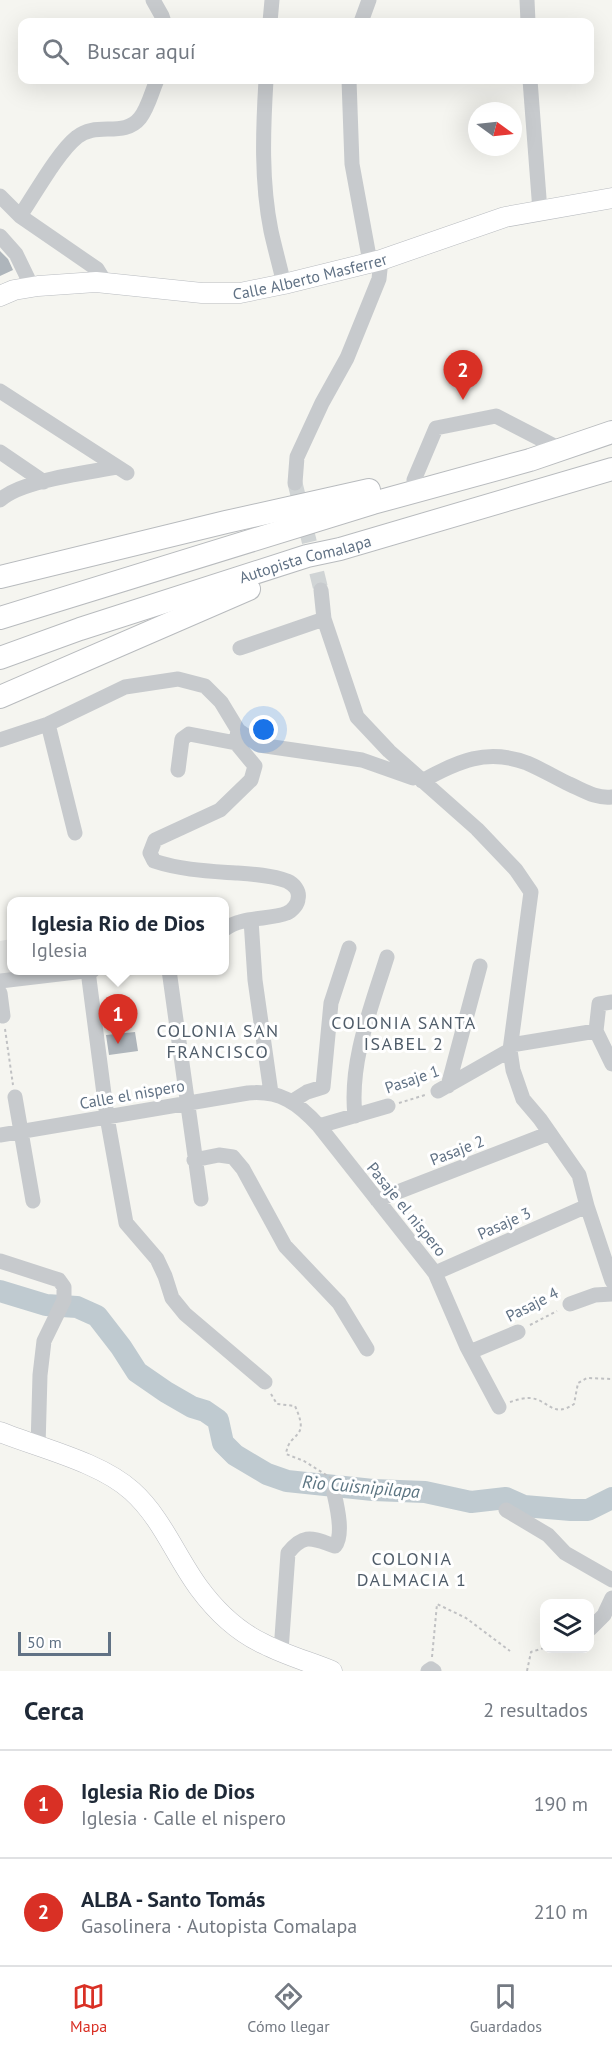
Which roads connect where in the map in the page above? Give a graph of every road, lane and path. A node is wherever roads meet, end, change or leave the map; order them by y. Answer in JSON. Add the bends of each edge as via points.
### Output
{"nodes":[{"id":1,"x":153,"y":0,"type":"edge"},
{"id":2,"x":272,"y":0,"type":"edge"},
{"id":3,"x":369,"y":0,"type":"edge"},
{"id":4,"x":527,"y":0,"type":"edge"},
{"id":5,"x":163,"y":18,"type":"edge"},
{"id":6,"x":270,"y":18,"type":"edge"},
{"id":7,"x":362,"y":18,"type":"edge"},
{"id":8,"x":528,"y":18,"type":"edge"},
{"id":9,"x":155,"y":84,"type":"edge"},
{"id":10,"x":266,"y":84,"type":"edge"},
{"id":11,"x":349,"y":84,"type":"edge"},
{"id":12,"x":532,"y":84,"type":"edge"},
{"id":13,"x":0,"y":196,"type":"edge"},
{"id":14,"x":612,"y":198,"type":"edge"},
{"id":15,"x":540,"y":211,"type":"junction"},
{"id":16,"x":20,"y":216,"type":"junction"},
{"id":17,"x":0,"y":236,"type":"edge"},
{"id":18,"x":376,"y":261,"type":"junction"},
{"id":19,"x":105,"y":282,"type":"junction"},
{"id":20,"x":284,"y":285,"type":"junction"},
{"id":21,"x":32,"y":287,"type":"junction"},
{"id":22,"x":0,"y":296,"type":"edge"},
{"id":23,"x":0,"y":391,"type":"edge"},
{"id":24,"x":612,"y":432,"type":"edge"},
{"id":25,"x":560,"y":450,"type":"junction"},
{"id":26,"x":0,"y":452,"type":"edge"},
{"id":27,"x":530,"y":460,"type":"junction"},
{"id":28,"x":612,"y":469,"type":"edge"},
{"id":29,"x":414,"y":480,"type":"junction"},
{"id":30,"x":44,"y":482,"type":"junction"},
{"id":31,"x":295,"y":483,"type":"tunnel mouth"},
{"id":32,"x":0,"y":500,"type":"edge"},
{"id":33,"x":340,"y":549,"type":"junction"},
{"id":34,"x":0,"y":577,"type":"edge"},
{"id":35,"x":321,"y":590,"type":"tunnel mouth"},
{"id":36,"x":0,"y":618,"type":"edge"},
{"id":37,"x":324,"y":619,"type":"junction"},
{"id":38,"x":240,"y":648,"type":"dead end"},
{"id":39,"x":0,"y":658,"type":"edge"},
{"id":40,"x":0,"y":697,"type":"edge"},
{"id":41,"x":48,"y":724,"type":"junction"},
{"id":42,"x":237,"y":736,"type":"junction"},
{"id":43,"x":0,"y":740,"type":"edge"},
{"id":44,"x":178,"y":770,"type":"dead end"},
{"id":45,"x":422,"y":781,"type":"junction"},
{"id":46,"x":612,"y":797,"type":"edge"},
{"id":47,"x":75,"y":832,"type":"dead end"},
{"id":48,"x":251,"y":920,"type":"junction"},
{"id":49,"x":229,"y":926,"type":"edge"},
{"id":50,"x":349,"y":948,"type":"dead end"},
{"id":51,"x":387,"y":957,"type":"dead end"},
{"id":52,"x":480,"y":966,"type":"dead end"},
{"id":53,"x":53,"y":975,"type":"edge"},
{"id":54,"x":89,"y":975,"type":"edge"},
{"id":55,"x":170,"y":975,"type":"edge"},
{"id":56,"x":0,"y":981,"type":"edge"},
{"id":57,"x":0,"y":993,"type":"edge"},
{"id":58,"x":612,"y":1002,"type":"edge"},
{"id":59,"x":3,"y":1016,"type":"joint"},
{"id":60,"x":596,"y":1031,"type":"junction"},
{"id":61,"x":511,"y":1048,"type":"junction"},
{"id":62,"x":612,"y":1064,"type":"edge"},
{"id":63,"x":443,"y":1088,"type":"junction"},
{"id":64,"x":271,"y":1093,"type":"junction"},
{"id":65,"x":15,"y":1097,"type":"joint"},
{"id":66,"x":291,"y":1102,"type":"junction"},
{"id":67,"x":186,"y":1103,"type":"junction"},
{"id":68,"x":388,"y":1106,"type":"joint"},
{"id":69,"x":355,"y":1116,"type":"junction"},
{"id":70,"x":107,"y":1117,"type":"junction"},
{"id":71,"x":319,"y":1126,"type":"junction"},
{"id":72,"x":20,"y":1132,"type":"junction"},
{"id":73,"x":550,"y":1132,"type":"junction"},
{"id":74,"x":0,"y":1135,"type":"edge"},
{"id":75,"x":194,"y":1160,"type":"junction"},
{"id":76,"x":201,"y":1199,"type":"dead end"},
{"id":77,"x":377,"y":1200,"type":"junction"},
{"id":78,"x":33,"y":1201,"type":"dead end"},
{"id":79,"x":587,"y":1206,"type":"junction"},
{"id":80,"x":0,"y":1261,"type":"edge"},
{"id":81,"x":435,"y":1273,"type":"junction"},
{"id":82,"x":612,"y":1281,"type":"edge"},
{"id":83,"x":612,"y":1294,"type":"edge"},
{"id":84,"x":570,"y":1304,"type":"joint"},
{"id":85,"x":518,"y":1332,"type":"joint"},
{"id":86,"x":367,"y":1349,"type":"dead end"},
{"id":87,"x":470,"y":1352,"type":"junction"},
{"id":88,"x":612,"y":1379,"type":"edge"},
{"id":89,"x":265,"y":1382,"type":"joint"},
{"id":90,"x":499,"y":1407,"type":"joint"},
{"id":91,"x":0,"y":1432,"type":"edge"},
{"id":92,"x":38,"y":1447,"type":"junction"},
{"id":93,"x":334,"y":1493,"type":"joint"},
{"id":94,"x":506,"y":1510,"type":"dead end"},
{"id":95,"x":612,"y":1580,"type":"edge"},
{"id":96,"x":612,"y":1598,"type":"edge"},
{"id":97,"x":594,"y":1625,"type":"edge"},
{"id":98,"x":540,"y":1649,"type":"edge"},
{"id":99,"x":281,"y":1651,"type":"junction"},
{"id":100,"x":510,"y":1651,"type":"dead end"},
{"id":101,"x":431,"y":1670,"type":"edge"},
{"id":102,"x":332,"y":1671,"type":"edge"},
{"id":103,"x":527,"y":1671,"type":"edge"}],
"edges":[{"from":1,"to":5,"type":"street"},
{"from":2,"to":6,"type":"street"},
{"from":3,"to":7,"type":"street"},
{"from":4,"to":8,"type":"street"},
{"from":9,"to":16,"type":"street","via":[[141,117],[130,127],[93,129],[68,145]]},
{"from":10,"to":20,"type":"street","via":[[266,192]]},
{"from":11,"to":18,"type":"street","via":[[352,164]]},
{"from":12,"to":15,"type":"street"},
{"from":13,"to":16,"type":"street"},
{"from":14,"to":15,"type":"main road","name":"Calle Alberto Masferrer"},
{"from":15,"to":18,"type":"main road","name":"Calle Alberto Masferrer","via":[[505,217]]},
{"from":16,"to":19,"type":"street","via":[[97,269]]},
{"from":17,"to":21,"type":"street","via":[[16,254]]},
{"from":18,"to":20,"type":"main road","name":"Calle Alberto Masferrer"},
{"from":18,"to":31,"type":"street","via":[[379,279],[347,358],[297,457]]},
{"from":19,"to":20,"type":"main road","name":"Calle Alberto Masferrer","via":[[228,295]]},
{"from":19,"to":21,"type":"main road","name":"Calle Alberto Masferrer"},
{"from":21,"to":22,"type":"main road","name":"Calle Alberto Masferrer"},
{"from":23,"to":30,"type":"street","via":[[122,470]]},
{"from":24,"to":25,"type":"highway","name":"Autopista Comalapa"},
{"from":25,"to":27,"type":"highway","name":"Autopista Comalapa"},
{"from":25,"to":29,"type":"street","via":[[496,416],[436,428]]},
{"from":26,"to":30,"type":"street"},
{"from":27,"to":29,"type":"highway"},
{"from":27,"to":36,"type":"highway","name":"Autopista Comalapa","via":[[373,503]]},
{"from":28,"to":33,"type":"highway","name":"Autopista Comalapa"},
{"from":29,"to":34,"type":"highway"},
{"from":30,"to":32,"type":"street"},
{"from":33,"to":39,"type":"highway","name":"Autopista Comalapa","via":[[217,584]]},
{"from":33,"to":40,"type":"highway","via":[[308,567],[224,598]]},
{"from":35,"to":37,"type":"street"},
{"from":37,"to":38,"type":"street"},
{"from":37,"to":45,"type":"street","via":[[357,717]]},
{"from":41,"to":42,"type":"street","via":[[125,687],[178,680],[205,686],[221,702]]},
{"from":41,"to":43,"type":"street"},
{"from":41,"to":47,"type":"street"},
{"from":42,"to":44,"type":"street","via":[[185,735]]},
{"from":42,"to":45,"type":"street","via":[[259,745],[362,760]]},
{"from":42,"to":48,"type":"street","via":[[255,766],[251,780],[219,810],[155,840],[150,853],[154,861],[173,868],[258,875],[288,881],[296,887],[299,896],[288,913]]},
{"from":45,"to":46,"type":"street","via":[[468,759],[487,755],[527,763],[594,796]]},
{"from":45,"to":61,"type":"street","via":[[477,829],[531,892]]},
{"from":48,"to":49,"type":"street"},
{"from":48,"to":64,"type":"street"},
{"from":50,"to":66,"type":"street","via":[[331,1003],[323,1087]]},
{"from":51,"to":69,"type":"street","via":[[355,1070]]},
{"from":52,"to":63,"type":"street"},
{"from":53,"to":56,"type":"street"},
{"from":54,"to":70,"type":"street"},
{"from":55,"to":67,"type":"street"},
{"from":57,"to":59,"type":"street"},
{"from":58,"to":60,"type":"street","via":[[600,1004]]},
{"from":59,"to":65,"type":"path"},
{"from":60,"to":61,"type":"street","name":"Pasaje 1"},
{"from":60,"to":62,"type":"street"},
{"from":61,"to":63,"type":"street","name":"Pasaje 1"},
{"from":61,"to":73,"type":"street","via":[[513,1070],[523,1099]]},
{"from":63,"to":68,"type":"path","name":"Pasaje 1"},
{"from":64,"to":66,"type":"street","name":"Pasaje el nispero"},
{"from":64,"to":67,"type":"street","name":"Calle el nispero"},
{"from":65,"to":72,"type":"street"},
{"from":66,"to":71,"type":"street","name":"Pasaje el nispero"},
{"from":67,"to":70,"type":"street","name":"Calle el nispero"},
{"from":67,"to":75,"type":"street"},
{"from":68,"to":69,"type":"street","name":"Pasaje 1"},
{"from":69,"to":71,"type":"street","name":"Pasaje 1"},
{"from":70,"to":72,"type":"street","name":"Calle el nispero"},
{"from":70,"to":89,"type":"street","via":[[126,1222],[157,1259],[172,1298],[185,1314]]},
{"from":71,"to":77,"type":"street","name":"Pasaje el nispero"},
{"from":72,"to":74,"type":"street","name":"Calle el nispero"},
{"from":72,"to":78,"type":"street"},
{"from":73,"to":77,"type":"street","name":"Pasaje 2"},
{"from":73,"to":79,"type":"street","via":[[579,1174]]},
{"from":75,"to":76,"type":"street"},
{"from":75,"to":86,"type":"street","via":[[219,1155],[233,1157],[285,1246],[339,1302]]},
{"from":77,"to":81,"type":"street","name":"Pasaje el nispero"},
{"from":79,"to":81,"type":"street","name":"Pasaje 3"},
{"from":79,"to":82,"type":"street"},
{"from":80,"to":92,"type":"street","via":[[58,1280],[64,1287],[61,1307],[44,1341]]},
{"from":81,"to":87,"type":"street","name":"Pasaje el nispero"},
{"from":83,"to":84,"type":"street","name":"Pasaje 4"},
{"from":84,"to":85,"type":"path","name":"Pasaje 4"},
{"from":85,"to":87,"type":"street","name":"Pasaje 4"},
{"from":87,"to":90,"type":"street","name":"Pasaje el nispero"},
{"from":88,"to":90,"type":"path","via":[[587,1378],[578,1383],[574,1404],[565,1410],[552,1409],[531,1398]]},
{"from":89,"to":93,"type":"path","via":[[278,1404],[295,1406],[301,1420],[301,1431],[286,1454],[331,1478]]},
{"from":91,"to":92,"type":"main road"},
{"from":92,"to":99,"type":"main road","via":[[99,1470],[132,1491],[228,1621]]},
{"from":93,"to":99,"type":"street","via":[[339,1542],[335,1546],[309,1538],[297,1542],[288,1553]]},
{"from":94,"to":95,"type":"street","via":[[548,1535],[565,1553]]},
{"from":96,"to":97,"type":"street"},
{"from":98,"to":103,"type":"path","via":[[531,1652]]},
{"from":99,"to":102,"type":"main road"},
{"from":100,"to":101,"type":"path","via":[[466,1618],[437,1604]]}]}
